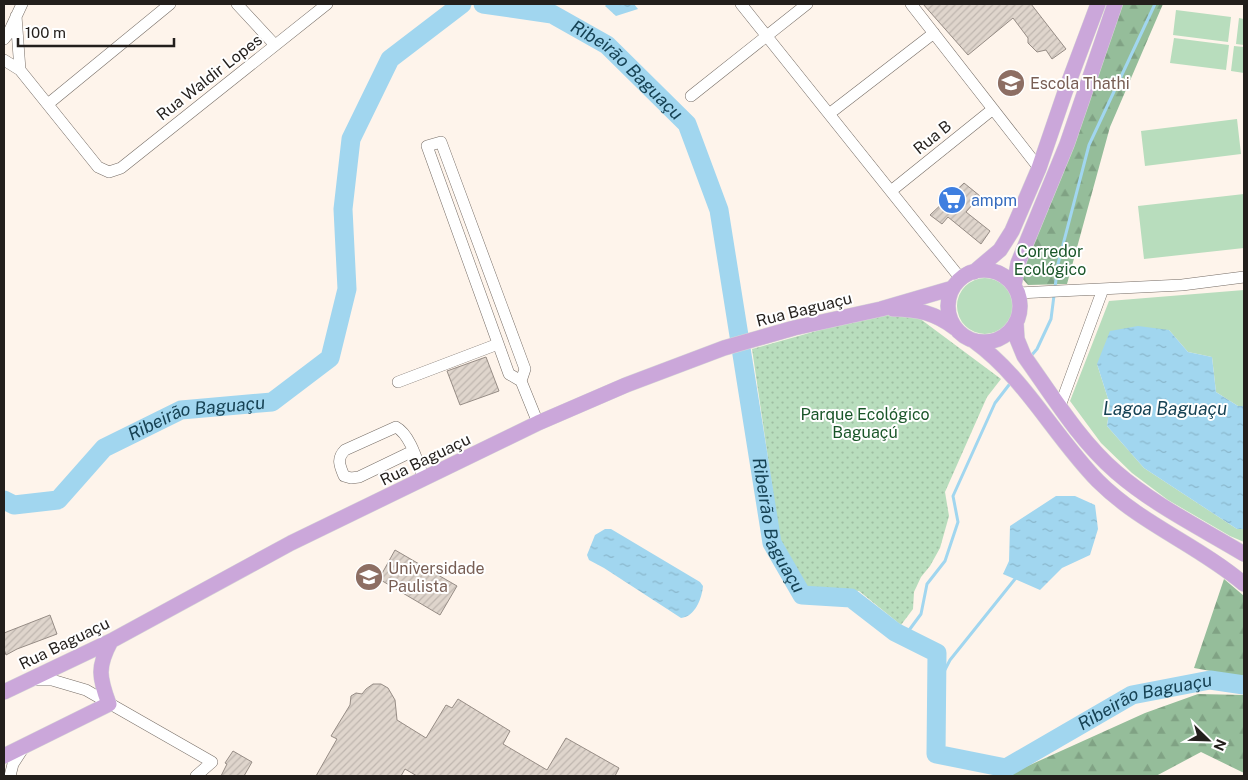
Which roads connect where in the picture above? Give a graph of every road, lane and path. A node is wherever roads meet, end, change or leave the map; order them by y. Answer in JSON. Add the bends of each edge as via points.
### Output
{"nodes":[{"id":1,"x":22,"y":4,"type":"edge"},
{"id":2,"x":170,"y":4,"type":"edge"},
{"id":3,"x":237,"y":4,"type":"edge"},
{"id":4,"x":327,"y":4,"type":"edge"},
{"id":5,"x":741,"y":4,"type":"edge"},
{"id":6,"x":807,"y":4,"type":"edge"},
{"id":7,"x":911,"y":4,"type":"edge"},
{"id":8,"x":1098,"y":4,"type":"edge"},
{"id":9,"x":1115,"y":4,"type":"edge"},
{"id":10,"x":16,"y":16,"type":"junction"},
{"id":11,"x":934,"y":33,"type":"junction"},
{"id":12,"x":767,"y":36,"type":"junction"},
{"id":13,"x":4,"y":39,"type":"edge"},
{"id":14,"x":275,"y":46,"type":"junction"},
{"id":15,"x":4,"y":60,"type":"edge"},
{"id":16,"x":20,"y":70,"type":"junction"},
{"id":17,"x":691,"y":96,"type":"dead end"},
{"id":18,"x":48,"y":104,"type":"junction"},
{"id":19,"x":994,"y":109,"type":"junction"},
{"id":20,"x":829,"y":114,"type":"junction"},
{"id":21,"x":1039,"y":168,"type":"junction"},
{"id":22,"x":891,"y":191,"type":"junction"},
{"id":23,"x":459,"y":192,"type":"junction"},
{"id":24,"x":446,"y":198,"type":"junction"},
{"id":25,"x":1244,"y":277,"type":"edge"},
{"id":26,"x":963,"y":279,"type":"junction"},
{"id":27,"x":493,"y":281,"type":"junction"},
{"id":28,"x":478,"y":286,"type":"junction"},
{"id":29,"x":1103,"y":289,"type":"junction"},
{"id":30,"x":1016,"y":290,"type":"junction"},
{"id":31,"x":881,"y":309,"type":"junction"},
{"id":32,"x":1016,"y":322,"type":"junction"},
{"id":33,"x":955,"y":328,"type":"junction"},
{"id":34,"x":974,"y":341,"type":"junction"},
{"id":35,"x":498,"y":344,"type":"junction"},
{"id":36,"x":398,"y":382,"type":"dead end"},
{"id":37,"x":521,"y":382,"type":"junction"},
{"id":38,"x":1060,"y":406,"type":"junction"},
{"id":39,"x":538,"y":423,"type":"junction"},
{"id":40,"x":413,"y":451,"type":"junction"},
{"id":41,"x":424,"y":479,"type":"junction"},
{"id":42,"x":1244,"y":554,"type":"edge"},
{"id":43,"x":1241,"y":576,"type":"edge"},
{"id":44,"x":111,"y":641,"type":"junction"},
{"id":45,"x":26,"y":680,"type":"junction"},
{"id":46,"x":4,"y":692,"type":"edge"},
{"id":47,"x":109,"y":704,"type":"junction"},
{"id":48,"x":24,"y":746,"type":"junction"},
{"id":49,"x":4,"y":756,"type":"edge"},
{"id":50,"x":10,"y":776,"type":"edge"},
{"id":51,"x":196,"y":776,"type":"edge"}],
"edges":[{"from":1,"to":10,"type":"street"},
{"from":2,"to":18,"type":"street"},
{"from":3,"to":14,"type":"street"},
{"from":4,"to":14,"type":"street","name":"Rua Waldir Lopes"},
{"from":5,"to":12,"type":"street"},
{"from":6,"to":12,"type":"street"},
{"from":7,"to":11,"type":"street"},
{"from":8,"to":21,"type":"main road"},
{"from":9,"to":30,"type":"main road","via":[[1067,144],[1018,263]]},
{"from":10,"to":13,"type":"street"},
{"from":10,"to":16,"type":"street"},
{"from":11,"to":19,"type":"street"},
{"from":11,"to":20,"type":"street"},
{"from":12,"to":17,"type":"street"},
{"from":12,"to":20,"type":"street"},
{"from":14,"to":18,"type":"street","name":"Rua Waldir Lopes","via":[[121,168],[109,172],[98,167]]},
{"from":15,"to":16,"type":"street"},
{"from":16,"to":18,"type":"street"},
{"from":19,"to":21,"type":"street"},
{"from":19,"to":22,"type":"street","name":"Rua B"},
{"from":20,"to":22,"type":"street"},
{"from":21,"to":26,"type":"main road","via":[[1012,231],[1000,250]]},
{"from":22,"to":26,"type":"street"},
{"from":23,"to":24,"type":"street"},
{"from":23,"to":24,"type":"street","via":[[441,142],[427,146]]},
{"from":23,"to":27,"type":"street"},
{"from":24,"to":28,"type":"street"},
{"from":25,"to":29,"type":"street","via":[[1182,285]]},
{"from":26,"to":30,"type":"main road","via":[[985,270],[996,272]]},
{"from":26,"to":31,"type":"main road"},
{"from":26,"to":33,"type":"main road","via":[[949,298],[948,308]]},
{"from":27,"to":28,"type":"street"},
{"from":27,"to":37,"type":"street","via":[[525,369]]},
{"from":28,"to":35,"type":"street"},
{"from":29,"to":30,"type":"street"},
{"from":29,"to":38,"type":"street"},
{"from":30,"to":32,"type":"main road","via":[[1020,308]]},
{"from":31,"to":33,"type":"main road","via":[[926,312],[941,317]]},
{"from":31,"to":39,"type":"main road","name":"Rua Baguaçu","via":[[794,328],[724,348]]},
{"from":32,"to":34,"type":"main road","via":[[999,339]]},
{"from":32,"to":38,"type":"main road","via":[[1017,340],[1024,356]]},
{"from":33,"to":34,"type":"main road"},
{"from":34,"to":43,"type":"main road","via":[[1009,372],[1098,480],[1122,502]]},
{"from":35,"to":36,"type":"street"},
{"from":35,"to":37,"type":"street","via":[[509,374]]},
{"from":37,"to":39,"type":"street"},
{"from":38,"to":42,"type":"main road","via":[[1115,471],[1152,501]]},
{"from":39,"to":41,"type":"main road","name":"Rua Baguaçu"},
{"from":40,"to":40,"type":"street","via":[[359,477],[344,476],[339,464],[340,455],[345,450],[396,427],[408,437]]},
{"from":40,"to":41,"type":"street"},
{"from":41,"to":44,"type":"main road","name":"Rua Baguaçu","via":[[291,543]]},
{"from":44,"to":45,"type":"main road","name":"Rua Baguaçu"},
{"from":44,"to":47,"type":"main road","via":[[100,665]]},
{"from":45,"to":46,"type":"main road","name":"Rua Baguaçu"},
{"from":45,"to":47,"type":"street","via":[[66,683]]},
{"from":47,"to":48,"type":"main road"},
{"from":47,"to":51,"type":"street","via":[[212,762]]},
{"from":48,"to":49,"type":"main road"},
{"from":48,"to":50,"type":"street"}]}
